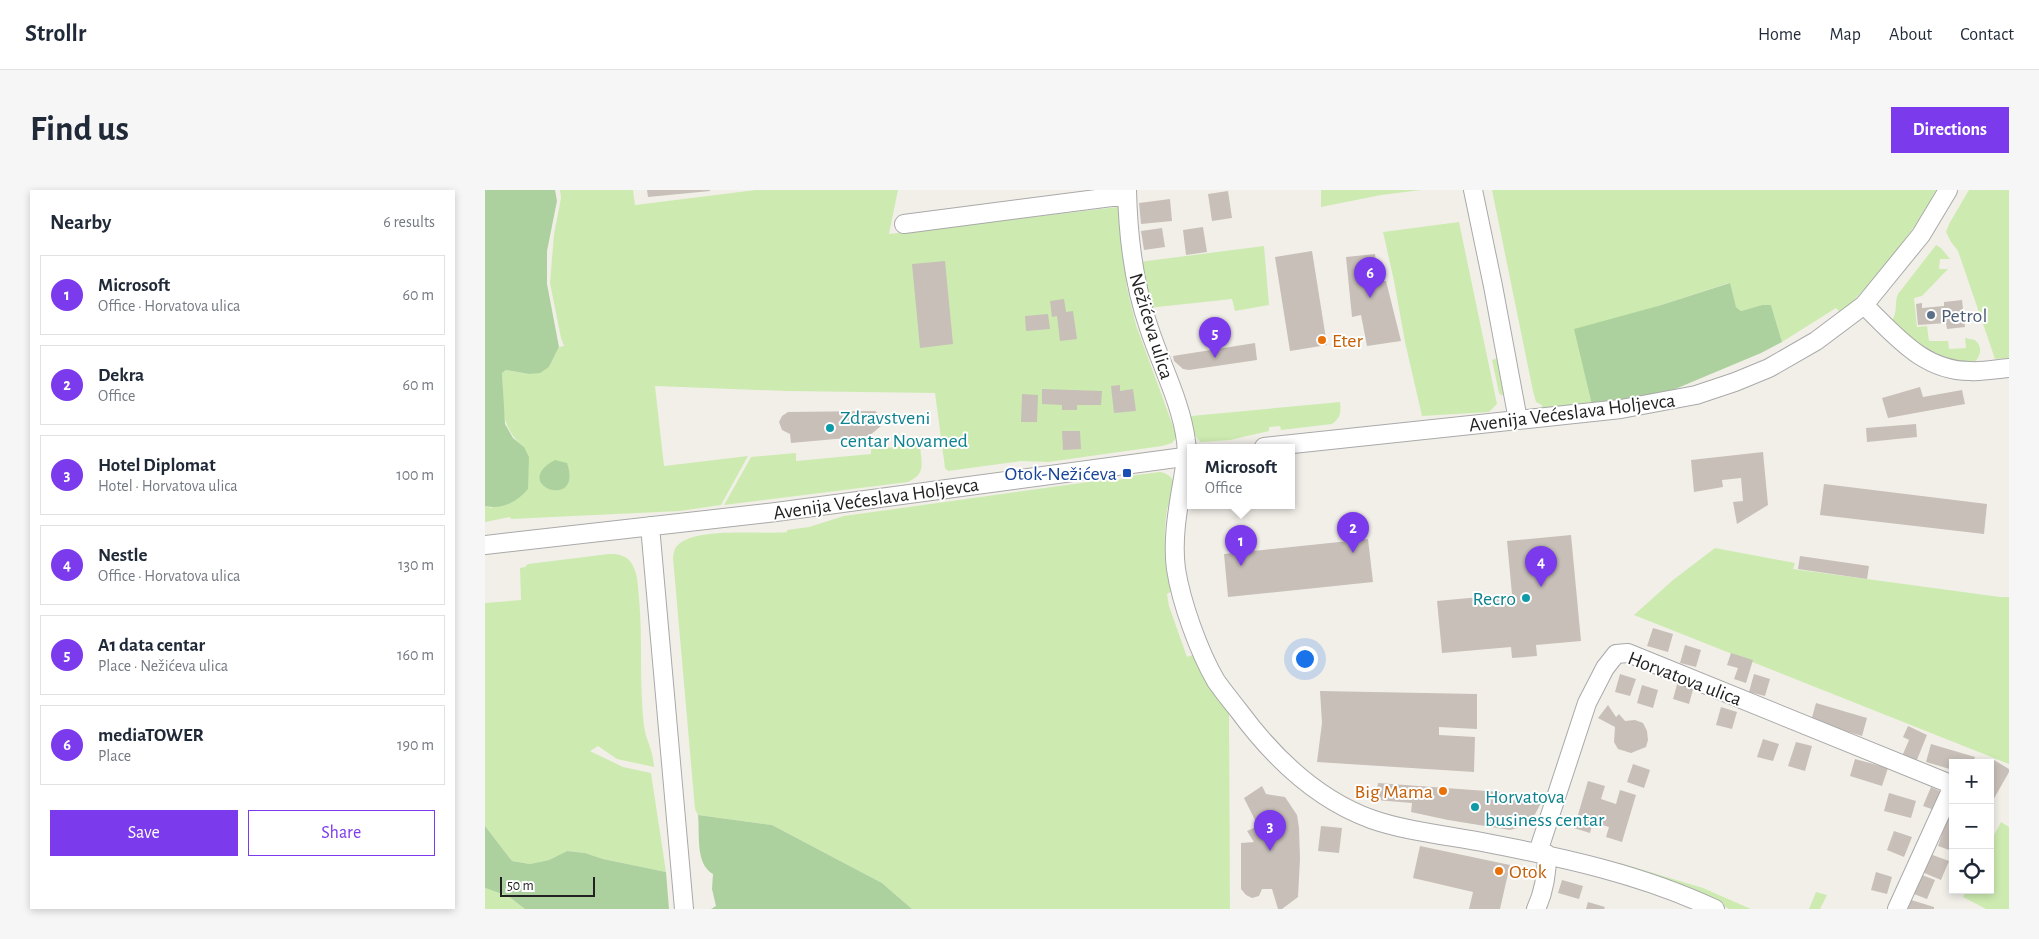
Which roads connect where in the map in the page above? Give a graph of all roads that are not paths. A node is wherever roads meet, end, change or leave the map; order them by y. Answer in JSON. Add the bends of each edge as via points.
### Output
{"nodes":[{"id":1,"x":1473,"y":190,"type":"edge"},
{"id":2,"x":1948,"y":190,"type":"edge"},
{"id":3,"x":1127,"y":192,"type":"edge"},
{"id":4,"x":904,"y":224,"type":"dead end"},
{"id":5,"x":1865,"y":306,"type":"junction"},
{"id":6,"x":2009,"y":368,"type":"edge"},
{"id":7,"x":1518,"y":420,"type":"junction"},
{"id":8,"x":1293,"y":444,"type":"edge"},
{"id":9,"x":1187,"y":445,"type":"edge"},
{"id":10,"x":1187,"y":456,"type":"edge"},
{"id":11,"x":1187,"y":466,"type":"edge"},
{"id":12,"x":650,"y":526,"type":"junction"},
{"id":13,"x":485,"y":545,"type":"edge"},
{"id":14,"x":1949,"y":784,"type":"edge"},
{"id":15,"x":1949,"y":795,"type":"edge"},
{"id":16,"x":1543,"y":853,"type":"junction"},
{"id":17,"x":684,"y":909,"type":"edge"},
{"id":18,"x":1536,"y":909,"type":"edge"},
{"id":19,"x":1715,"y":909,"type":"edge"},
{"id":20,"x":1897,"y":909,"type":"edge"}],
"edges":[{"from":1,"to":7,"type":"street"},
{"from":2,"to":5,"type":"street","name":"Avenija Većeslava Holjevca","via":[[1921,235]]},
{"from":3,"to":4,"type":"street","name":"Nežićeva ulica"},
{"from":3,"to":9,"type":"street","name":"Nežićeva ulica","via":[[1133,262],[1141,303],[1179,409]]},
{"from":5,"to":6,"type":"street","via":[[1905,346],[1929,361],[1968,372]]},
{"from":5,"to":7,"type":"street","name":"Avenija Većeslava Holjevca","via":[[1816,342],[1769,368],[1697,395],[1621,409]]},
{"from":7,"to":8,"type":"street","name":"Avenija Većeslava Holjevca"},
{"from":10,"to":12,"type":"street","name":"Avenija Većeslava Holjevca"},
{"from":11,"to":16,"type":"street","via":[[1175,547],[1182,596],[1216,680],[1251,727],[1292,771],[1324,794],[1371,819]]},
{"from":12,"to":13,"type":"street","name":"Avenija Većeslava Holjevca"},
{"from":12,"to":17,"type":"street"},
{"from":14,"to":16,"type":"street","name":"Horvatova ulica","via":[[1628,653],[1616,654],[1587,703]]},
{"from":15,"to":20,"type":"street","name":"Horvatova ulica"},
{"from":16,"to":18,"type":"street","name":"Horvatova ulica","via":[[1547,870]]},
{"from":16,"to":19,"type":"street","via":[[1676,891]]}]}
